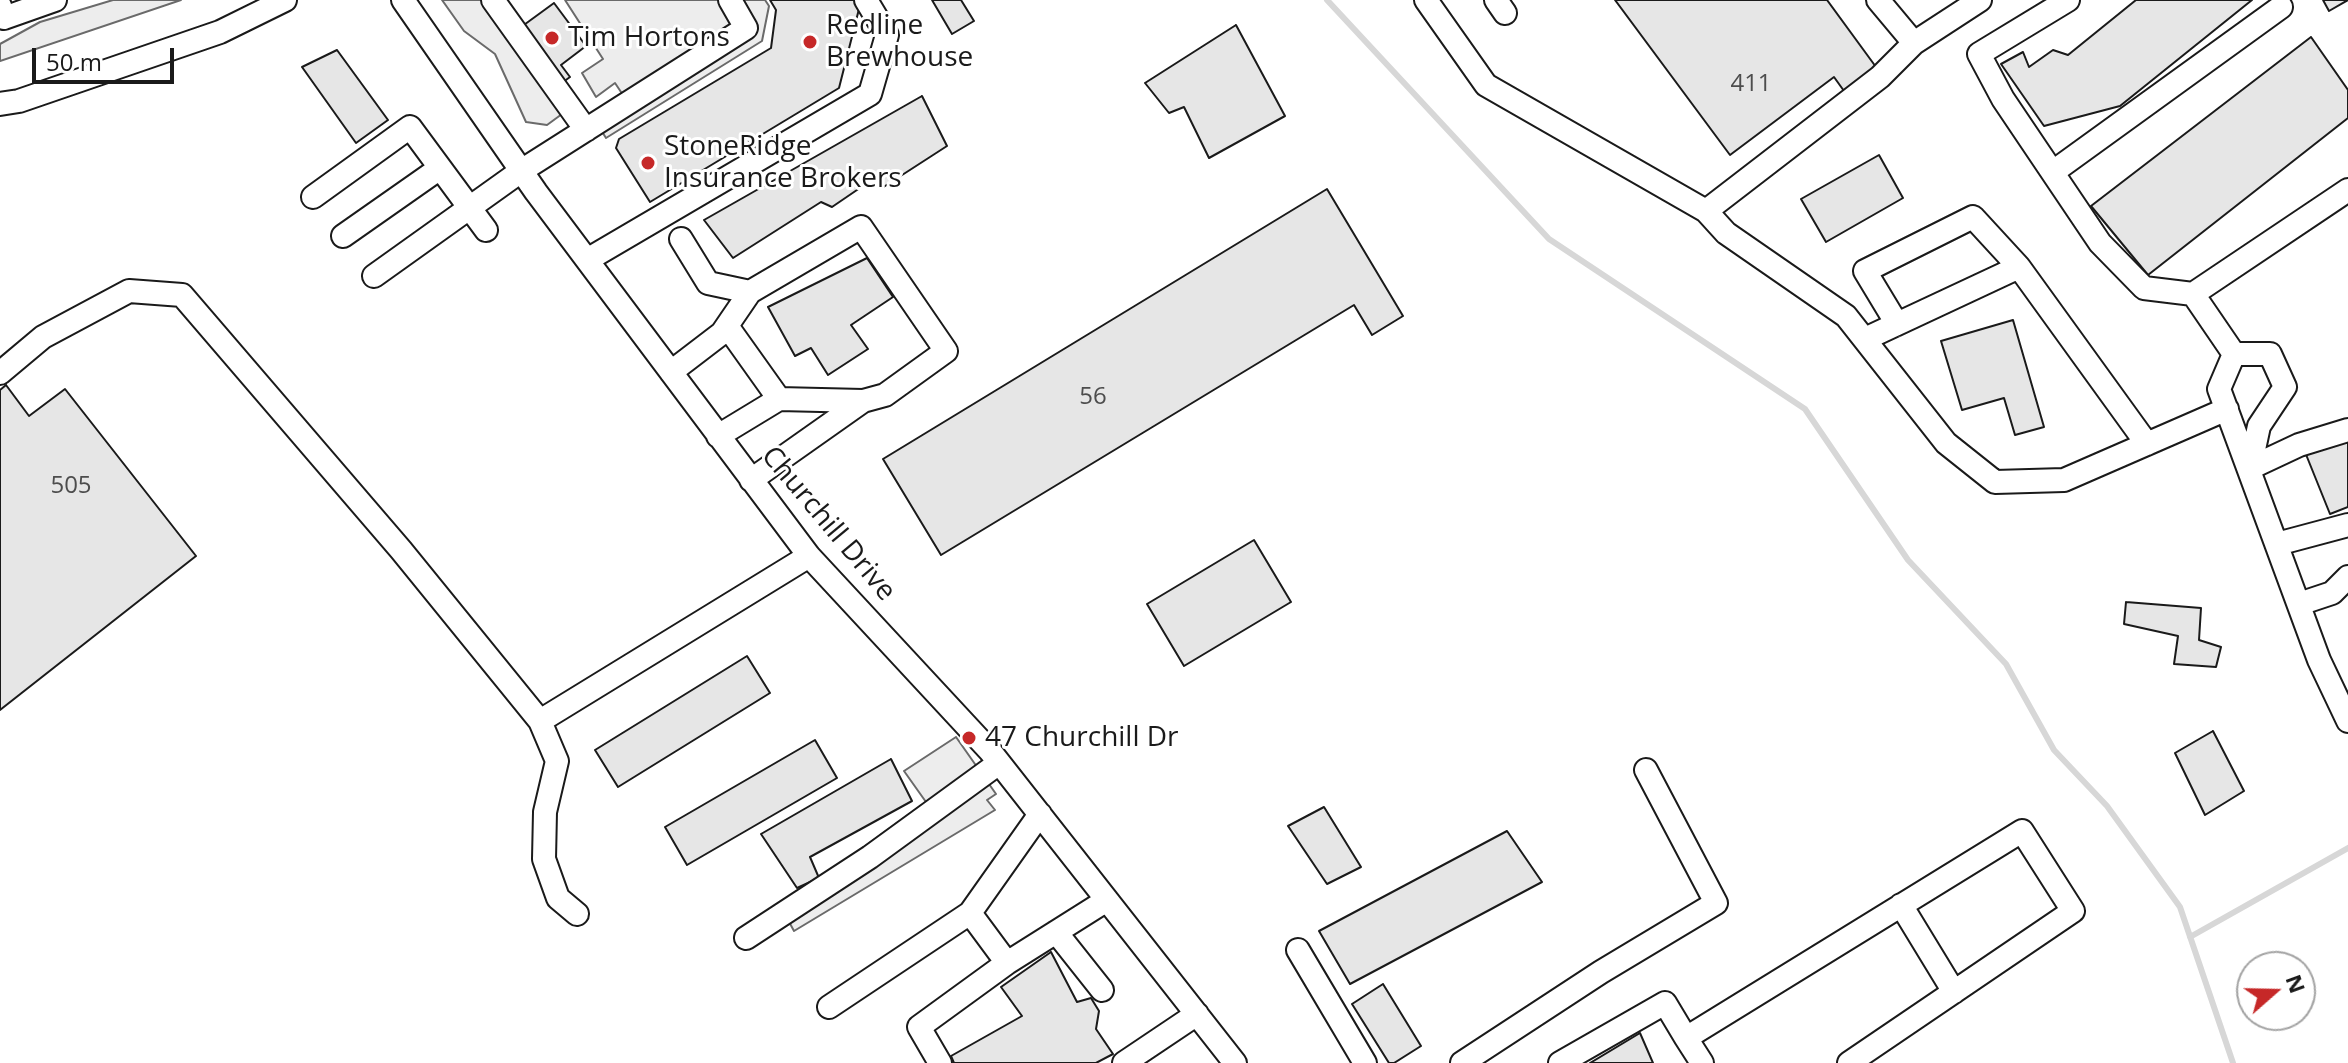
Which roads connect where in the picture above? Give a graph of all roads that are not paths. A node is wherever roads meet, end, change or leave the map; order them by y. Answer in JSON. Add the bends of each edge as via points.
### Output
{"nodes":[{"id":1,"x":55,"y":0,"type":"edge"},
{"id":2,"x":285,"y":0,"type":"edge"},
{"id":3,"x":403,"y":0,"type":"edge"},
{"id":4,"x":493,"y":0,"type":"edge"},
{"id":5,"x":730,"y":0,"type":"edge"},
{"id":6,"x":866,"y":0,"type":"edge"},
{"id":7,"x":1426,"y":0,"type":"edge"},
{"id":8,"x":1878,"y":0,"type":"edge"},
{"id":9,"x":1980,"y":0,"type":"edge"},
{"id":10,"x":2068,"y":0,"type":"edge"},
{"id":11,"x":0,"y":6,"type":"edge"},
{"id":12,"x":2281,"y":7,"type":"dead end"},
{"id":13,"x":1914,"y":43,"type":"junction"},
{"id":14,"x":0,"y":104,"type":"edge"},
{"id":15,"x":586,"y":130,"type":"junction"},
{"id":16,"x":440,"y":168,"type":"junction"},
{"id":17,"x":521,"y":171,"type":"junction"},
{"id":18,"x":2053,"y":172,"type":"junction"},
{"id":19,"x":2348,"y":190,"type":"edge"},
{"id":20,"x":313,"y":197,"type":"dead end"},
{"id":21,"x":469,"y":207,"type":"junction"},
{"id":22,"x":1706,"y":211,"type":"junction"},
{"id":23,"x":486,"y":230,"type":"dead end"},
{"id":24,"x":343,"y":236,"type":"dead end"},
{"id":25,"x":681,"y":239,"type":"dead end"},
{"id":26,"x":587,"y":260,"type":"junction"},
{"id":27,"x":2019,"y":267,"type":"junction"},
{"id":28,"x":374,"y":276,"type":"dead end"},
{"id":29,"x":750,"y":292,"type":"junction"},
{"id":30,"x":2193,"y":294,"type":"junction"},
{"id":31,"x":1897,"y":324,"type":"junction"},
{"id":32,"x":727,"y":326,"type":"junction"},
{"id":33,"x":1865,"y":339,"type":"junction"},
{"id":34,"x":2234,"y":354,"type":"junction"},
{"id":35,"x":671,"y":372,"type":"junction"},
{"id":36,"x":0,"y":373,"type":"edge"},
{"id":37,"x":779,"y":399,"type":"junction"},
{"id":38,"x":863,"y":401,"type":"junction"},
{"id":39,"x":2227,"y":409,"type":"junction"},
{"id":40,"x":2348,"y":430,"type":"edge"},
{"id":41,"x":718,"y":436,"type":"junction"},
{"id":42,"x":2147,"y":444,"type":"junction"},
{"id":43,"x":2250,"y":468,"type":"junction"},
{"id":44,"x":751,"y":480,"type":"junction"},
{"id":45,"x":2348,"y":525,"type":"edge"},
{"id":46,"x":2277,"y":544,"type":"junction"},
{"id":47,"x":809,"y":556,"type":"junction"},
{"id":48,"x":2347,"y":581,"type":"edge"},
{"id":49,"x":2299,"y":604,"type":"junction"},
{"id":50,"x":2340,"y":683,"type":"edge"},
{"id":51,"x":540,"y":721,"type":"junction"},
{"id":52,"x":2348,"y":721,"type":"edge"},
{"id":53,"x":999,"y":763,"type":"junction"},
{"id":54,"x":1646,"y":770,"type":"dead end"},
{"id":55,"x":1040,"y":814,"type":"junction"},
{"id":56,"x":1107,"y":900,"type":"junction"},
{"id":57,"x":1901,"y":905,"type":"junction"},
{"id":58,"x":970,"y":913,"type":"junction"},
{"id":59,"x":577,"y":914,"type":"dead end"},
{"id":60,"x":1056,"y":932,"type":"junction"},
{"id":61,"x":746,"y":938,"type":"dead end"},
{"id":62,"x":1298,"y":950,"type":"dead end"},
{"id":63,"x":1007,"y":963,"type":"junction"},
{"id":64,"x":1102,"y":990,"type":"dead end"},
{"id":65,"x":1954,"y":992,"type":"junction"},
{"id":66,"x":829,"y":1007,"type":"dead end"},
{"id":67,"x":1197,"y":1014,"type":"junction"},
{"id":68,"x":1686,"y":1038,"type":"junction"},
{"id":69,"x":1139,"y":1059,"type":"edge"},
{"id":70,"x":940,"y":1063,"type":"edge"},
{"id":71,"x":1235,"y":1063,"type":"edge"},
{"id":72,"x":1365,"y":1063,"type":"edge"},
{"id":73,"x":1462,"y":1063,"type":"edge"},
{"id":74,"x":1560,"y":1063,"type":"edge"},
{"id":75,"x":1702,"y":1063,"type":"edge"},
{"id":76,"x":1849,"y":1063,"type":"edge"}],
"edges":[{"from":1,"to":11,"type":"street","via":[[4,18]]},
{"from":2,"to":14,"type":"street","via":[[220,32]]},
{"from":3,"to":17,"type":"street","name":"Churchill Drive"},
{"from":4,"to":15,"type":"street"},
{"from":5,"to":15,"type":"street","via":[[746,28]]},
{"from":6,"to":26,"type":"street","via":[[887,35],[870,94]]},
{"from":7,"to":22,"type":"street","via":[[1486,85]]},
{"from":8,"to":13,"type":"street"},
{"from":9,"to":13,"type":"street"},
{"from":10,"to":18,"type":"street","via":[[1979,54]]},
{"from":12,"to":18,"type":"street"},
{"from":13,"to":22,"type":"street","via":[[1880,77]]},
{"from":15,"to":17,"type":"street"},
{"from":16,"to":20,"type":"street","via":[[410,127]]},
{"from":16,"to":21,"type":"street"},
{"from":16,"to":24,"type":"street"},
{"from":17,"to":21,"type":"street"},
{"from":17,"to":26,"type":"street","name":"Churchill Drive"},
{"from":18,"to":30,"type":"street","via":[[2100,243],[2144,288]]},
{"from":19,"to":30,"type":"street"},
{"from":21,"to":23,"type":"street"},
{"from":21,"to":28,"type":"street"},
{"from":22,"to":33,"type":"street","via":[[1726,233],[1846,316]]},
{"from":25,"to":29,"type":"street","via":[[708,283]]},
{"from":26,"to":35,"type":"street","name":"Churchill Drive"},
{"from":27,"to":31,"type":"street"},
{"from":27,"to":31,"type":"street","via":[[1973,217],[1865,271]]},
{"from":27,"to":42,"type":"street"},
{"from":29,"to":32,"type":"street"},
{"from":29,"to":38,"type":"street","via":[[861,227],[946,351],[885,395]]},
{"from":30,"to":34,"type":"street"},
{"from":31,"to":33,"type":"street"},
{"from":32,"to":35,"type":"street"},
{"from":32,"to":37,"type":"street"},
{"from":33,"to":42,"type":"street","via":[[1946,443],[1995,482],[2064,480]]},
{"from":34,"to":39,"type":"street","via":[[2219,389]]},
{"from":34,"to":43,"type":"street","via":[[2270,354],[2285,387],[2259,426]]},
{"from":35,"to":41,"type":"street","name":"Churchill Drive"},
{"from":36,"to":51,"type":"street","via":[[43,337],[129,291],[182,295]]},
{"from":37,"to":38,"type":"street"},
{"from":37,"to":41,"type":"street"},
{"from":38,"to":44,"type":"street"},
{"from":39,"to":42,"type":"street"},
{"from":39,"to":43,"type":"street"},
{"from":40,"to":43,"type":"street"},
{"from":41,"to":44,"type":"street","name":"Churchill Drive"},
{"from":43,"to":46,"type":"street"},
{"from":44,"to":47,"type":"street","name":"Churchill Drive"},
{"from":45,"to":46,"type":"street"},
{"from":46,"to":49,"type":"street"},
{"from":47,"to":51,"type":"street"},
{"from":47,"to":53,"type":"street","name":"Churchill Drive"},
{"from":48,"to":49,"type":"street","via":[[2332,593]]},
{"from":49,"to":50,"type":"street"},
{"from":50,"to":52,"type":"street"},
{"from":51,"to":59,"type":"street","via":[[557,761],[545,812],[544,859],[558,898]]},
{"from":53,"to":55,"type":"street","name":"Churchill Drive"},
{"from":53,"to":61,"type":"street"},
{"from":54,"to":73,"type":"street","via":[[1716,903]]},
{"from":55,"to":56,"type":"street","name":"Churchill Drive"},
{"from":55,"to":58,"type":"street"},
{"from":56,"to":60,"type":"street"},
{"from":56,"to":67,"type":"street","name":"Churchill Drive"},
{"from":57,"to":65,"type":"street"},
{"from":57,"to":65,"type":"street","via":[[2022,831],[2073,911]]},
{"from":57,"to":68,"type":"street"},
{"from":58,"to":63,"type":"street"},
{"from":58,"to":66,"type":"street"},
{"from":60,"to":63,"type":"street"},
{"from":60,"to":64,"type":"street"},
{"from":62,"to":72,"type":"street"},
{"from":63,"to":70,"type":"street","via":[[919,1027]]},
{"from":65,"to":76,"type":"street"},
{"from":67,"to":69,"type":"street"},
{"from":67,"to":71,"type":"street","name":"Churchill Drive"},
{"from":68,"to":74,"type":"street","via":[[1665,1003]]},
{"from":68,"to":75,"type":"street"}]}
